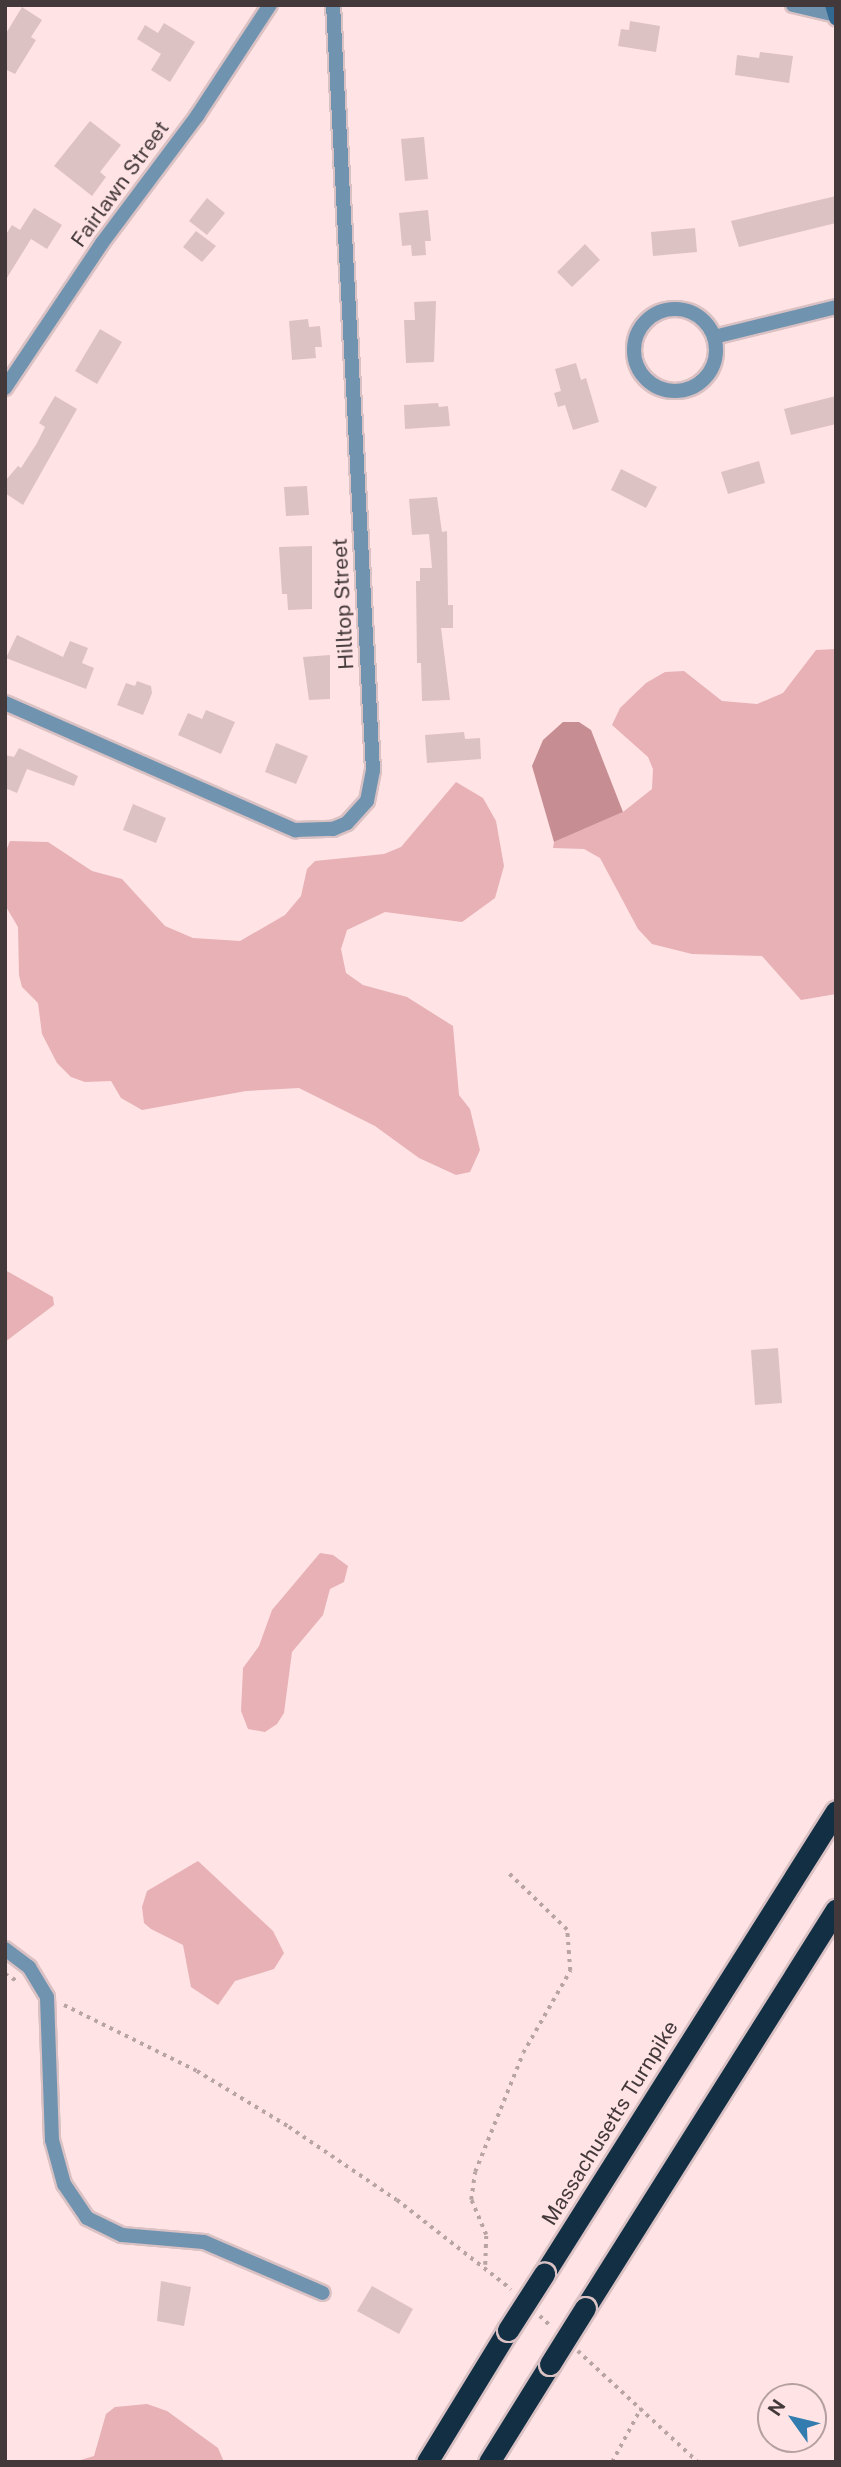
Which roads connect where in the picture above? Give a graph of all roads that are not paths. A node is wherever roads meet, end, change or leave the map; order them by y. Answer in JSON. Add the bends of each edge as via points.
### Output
{"nodes":[{"id":1,"x":270,"y":5,"type":"edge"},
{"id":2,"x":332,"y":5,"type":"edge"},
{"id":3,"x":793,"y":5,"type":"edge"},
{"id":4,"x":832,"y":5,"type":"edge"},
{"id":5,"x":836,"y":16,"type":"edge"},
{"id":6,"x":836,"y":307,"type":"edge"},
{"id":7,"x":714,"y":337,"type":"junction"},
{"id":8,"x":5,"y":388,"type":"edge"},
{"id":9,"x":5,"y":703,"type":"edge"},
{"id":10,"x":836,"y":1811,"type":"edge"},
{"id":11,"x":836,"y":1910,"type":"edge"},
{"id":12,"x":5,"y":1949,"type":"edge"},
{"id":13,"x":323,"y":2293,"type":"dead end"},
{"id":14,"x":427,"y":2462,"type":"edge"},
{"id":15,"x":489,"y":2462,"type":"edge"}],
"edges":[{"from":1,"to":8,"type":"street","name":"Fairlawn Street"},
{"from":2,"to":9,"type":"street","name":"Hilltop Street","via":[[373,770],[367,801],[346,823],[333,829],[295,830]]},
{"from":3,"to":5,"type":"street"},
{"from":4,"to":5,"type":"street"},
{"from":6,"to":7,"type":"street"},
{"from":7,"to":7,"type":"street","via":[[711,370],[692,387],[659,389],[636,365],[635,337],[645,321],[661,311],[688,311],[704,321]]},
{"from":10,"to":14,"type":"highway","name":"Massachusetts Turnpike","bridge":true},
{"from":11,"to":15,"type":"highway","bridge":true},
{"from":12,"to":13,"type":"street","via":[[29,1967],[47,1997],[52,2140],[64,2184],[87,2218],[122,2235],[204,2242]]}]}
